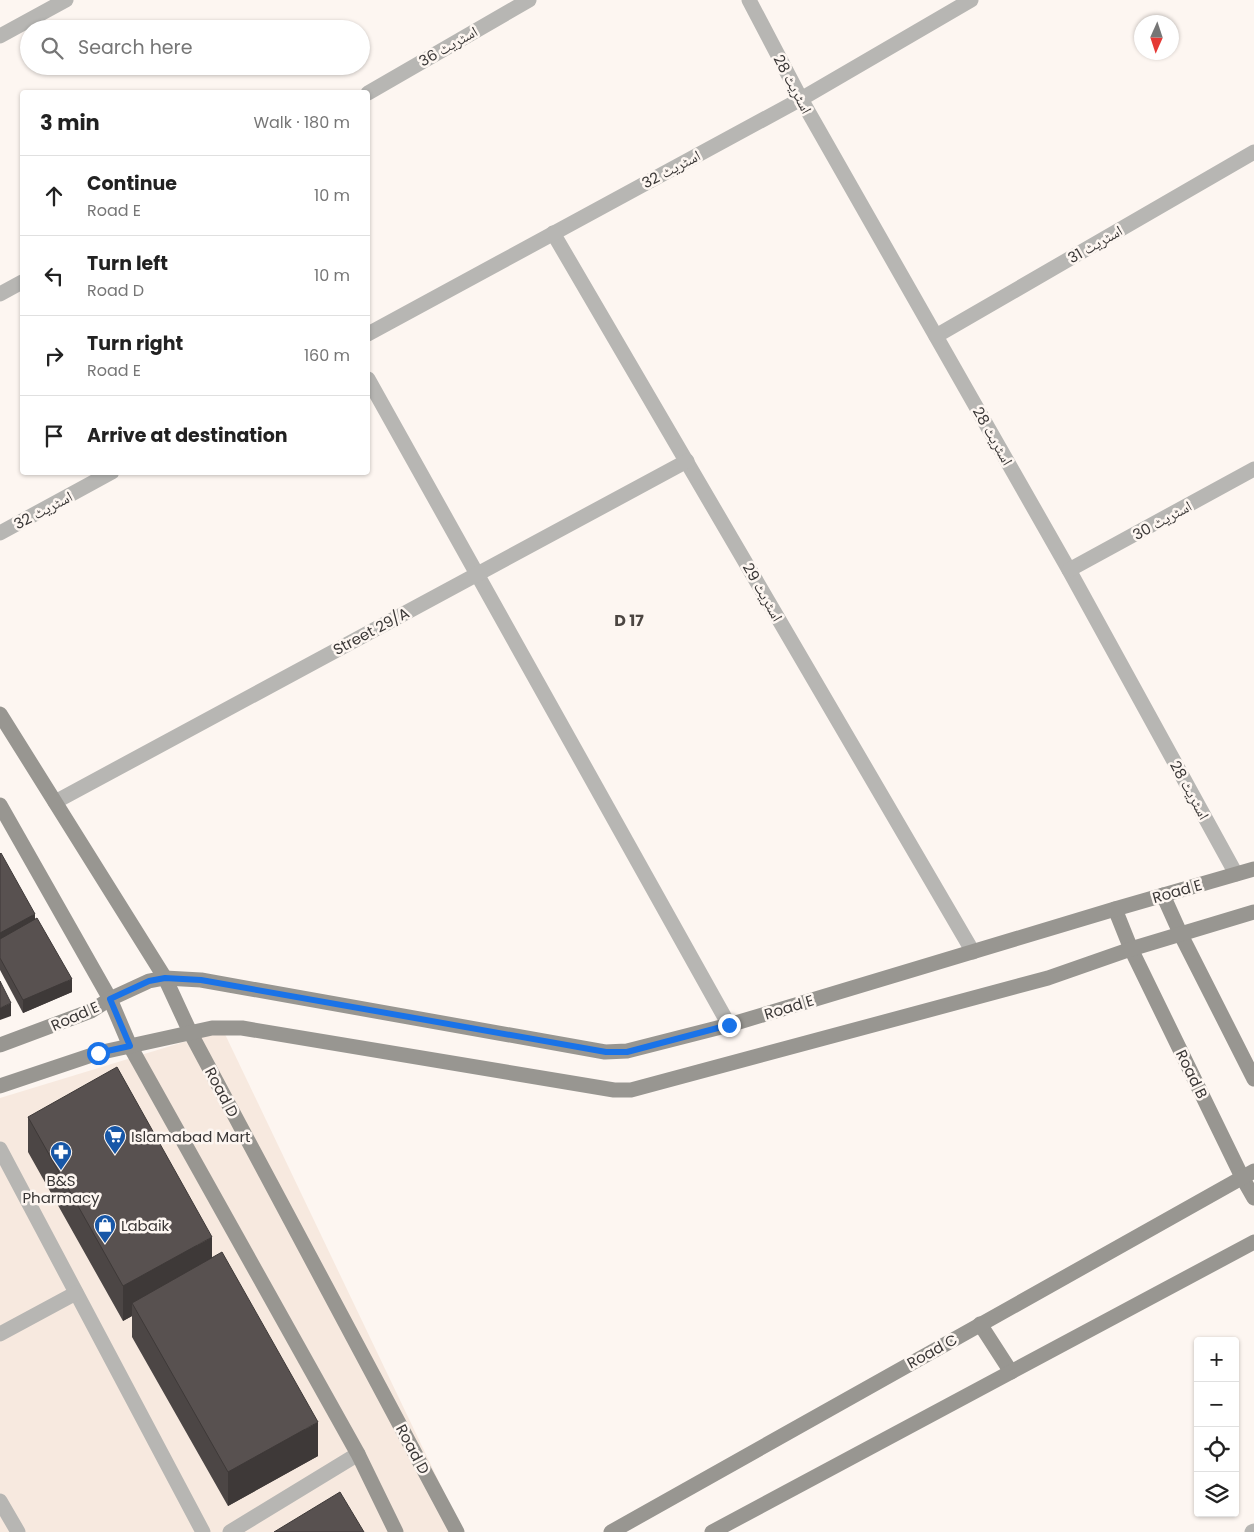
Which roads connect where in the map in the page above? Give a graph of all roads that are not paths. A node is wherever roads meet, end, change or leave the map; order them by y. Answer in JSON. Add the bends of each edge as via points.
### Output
{"nodes":[{"id":1,"x":66,"y":0,"type":"edge"},
{"id":2,"x":529,"y":0,"type":"edge"},
{"id":3,"x":749,"y":0,"type":"edge"},
{"id":4,"x":971,"y":0,"type":"edge"},
{"id":5,"x":29,"y":20,"type":"edge"},
{"id":6,"x":20,"y":25,"type":"edge"},
{"id":7,"x":0,"y":36,"type":"edge"},
{"id":8,"x":370,"y":92,"type":"edge"},
{"id":9,"x":801,"y":99,"type":"junction"},
{"id":10,"x":1254,"y":152,"type":"edge"},
{"id":11,"x":554,"y":233,"type":"junction"},
{"id":12,"x":20,"y":283,"type":"edge"},
{"id":13,"x":0,"y":294,"type":"edge"},
{"id":14,"x":370,"y":333,"type":"edge"},
{"id":15,"x":936,"y":336,"type":"junction"},
{"id":16,"x":370,"y":383,"type":"edge"},
{"id":17,"x":687,"y":461,"type":"junction"},
{"id":18,"x":1254,"y":469,"type":"edge"},
{"id":19,"x":106,"y":475,"type":"edge"},
{"id":20,"x":0,"y":533,"type":"edge"},
{"id":21,"x":1069,"y":570,"type":"junction"},
{"id":22,"x":477,"y":574,"type":"junction"},
{"id":23,"x":0,"y":714,"type":"edge"},
{"id":24,"x":55,"y":802,"type":"junction"},
{"id":25,"x":0,"y":805,"type":"edge"},
{"id":26,"x":1254,"y":869,"type":"edge"},
{"id":27,"x":1236,"y":874,"type":"junction"},
{"id":28,"x":1163,"y":895,"type":"junction"},
{"id":29,"x":1115,"y":909,"type":"junction"},
{"id":30,"x":1254,"y":912,"type":"edge"},
{"id":31,"x":1180,"y":935,"type":"junction"},
{"id":32,"x":1131,"y":949,"type":"junction"},
{"id":33,"x":972,"y":952,"type":"junction"},
{"id":34,"x":165,"y":978,"type":"junction"},
{"id":35,"x":110,"y":999,"type":"junction"},
{"id":36,"x":729,"y":1025,"type":"junction"},
{"id":37,"x":190,"y":1032,"type":"junction"},
{"id":38,"x":0,"y":1046,"type":"edge"},
{"id":39,"x":130,"y":1046,"type":"junction"},
{"id":40,"x":1254,"y":1079,"type":"edge"},
{"id":41,"x":0,"y":1086,"type":"edge"},
{"id":42,"x":0,"y":1149,"type":"edge"},
{"id":43,"x":1248,"y":1174,"type":"edge"},
{"id":44,"x":1254,"y":1198,"type":"edge"},
{"id":45,"x":1254,"y":1242,"type":"edge"},
{"id":46,"x":76,"y":1293,"type":"junction"},
{"id":47,"x":980,"y":1324,"type":"junction"},
{"id":48,"x":0,"y":1334,"type":"edge"},
{"id":49,"x":1011,"y":1372,"type":"junction"},
{"id":50,"x":358,"y":1454,"type":"junction"},
{"id":51,"x":0,"y":1501,"type":"edge"},
{"id":52,"x":18,"y":1532,"type":"edge"},
{"id":53,"x":203,"y":1532,"type":"edge"},
{"id":54,"x":230,"y":1532,"type":"edge"},
{"id":55,"x":396,"y":1532,"type":"edge"},
{"id":56,"x":458,"y":1532,"type":"edge"},
{"id":57,"x":610,"y":1532,"type":"edge"},
{"id":58,"x":712,"y":1532,"type":"edge"}],
"edges":[{"from":1,"to":5,"type":"street"},
{"from":2,"to":8,"type":"street","name":"اسٹریٹ 36"},
{"from":3,"to":9,"type":"street","name":"اسٹریٹ 28"},
{"from":4,"to":9,"type":"street","name":"اسٹریٹ 32"},
{"from":6,"to":7,"type":"street"},
{"from":9,"to":11,"type":"street","name":"اسٹریٹ 32"},
{"from":9,"to":15,"type":"street","name":"اسٹریٹ 28"},
{"from":10,"to":15,"type":"street","name":"اسٹریٹ 31"},
{"from":11,"to":14,"type":"street","name":"اسٹریٹ 32"},
{"from":11,"to":17,"type":"street","name":"اسٹریٹ 29"},
{"from":12,"to":13,"type":"street"},
{"from":15,"to":21,"type":"street","name":"اسٹریٹ 28"},
{"from":16,"to":22,"type":"street"},
{"from":17,"to":22,"type":"street","name":"Street 29/A"},
{"from":17,"to":33,"type":"street","name":"اسٹریٹ 29"},
{"from":18,"to":21,"type":"street","name":"اسٹریٹ 30"},
{"from":19,"to":20,"type":"street","name":"اسٹریٹ 32"},
{"from":21,"to":27,"type":"street","name":"اسٹریٹ 28"},
{"from":22,"to":24,"type":"street","name":"Street 29/A"},
{"from":22,"to":36,"type":"street"},
{"from":23,"to":24,"type":"street","name":"Road D"},
{"from":24,"to":34,"type":"street","name":"Road D"},
{"from":25,"to":35,"type":"street"},
{"from":26,"to":27,"type":"street","name":"Road E"},
{"from":27,"to":28,"type":"street","name":"Road E"},
{"from":28,"to":29,"type":"street","name":"Road E"},
{"from":28,"to":31,"type":"street"},
{"from":29,"to":32,"type":"street","name":"Road B"},
{"from":29,"to":33,"type":"street","name":"Road E"},
{"from":30,"to":31,"type":"street"},
{"from":31,"to":32,"type":"street"},
{"from":31,"to":40,"type":"street"},
{"from":32,"to":37,"type":"street","via":[[1048,978],[631,1090],[614,1090],[242,1028]]},
{"from":32,"to":43,"type":"street","name":"Road B"},
{"from":33,"to":36,"type":"street","name":"Road E"},
{"from":34,"to":35,"type":"street","name":"Road E","via":[[149,981]]},
{"from":34,"to":36,"type":"street","name":"Road E","via":[[201,980],[606,1052],[627,1052]]},
{"from":34,"to":37,"type":"street","name":"Road D"},
{"from":35,"to":38,"type":"street","name":"Road E","via":[[91,1011]]},
{"from":35,"to":39,"type":"street"},
{"from":37,"to":39,"type":"street"},
{"from":37,"to":56,"type":"street","name":"Road D"},
{"from":39,"to":41,"type":"street","via":[[98,1053]]},
{"from":39,"to":50,"type":"street"},
{"from":42,"to":46,"type":"street"},
{"from":43,"to":44,"type":"street","name":"Road B"},
{"from":43,"to":47,"type":"street","name":"Road C"},
{"from":45,"to":49,"type":"street"},
{"from":46,"to":48,"type":"street"},
{"from":46,"to":53,"type":"street"},
{"from":47,"to":49,"type":"street"},
{"from":47,"to":57,"type":"street","name":"Road C"},
{"from":49,"to":58,"type":"street"},
{"from":50,"to":54,"type":"street"},
{"from":50,"to":55,"type":"street"},
{"from":51,"to":52,"type":"street"}]}
